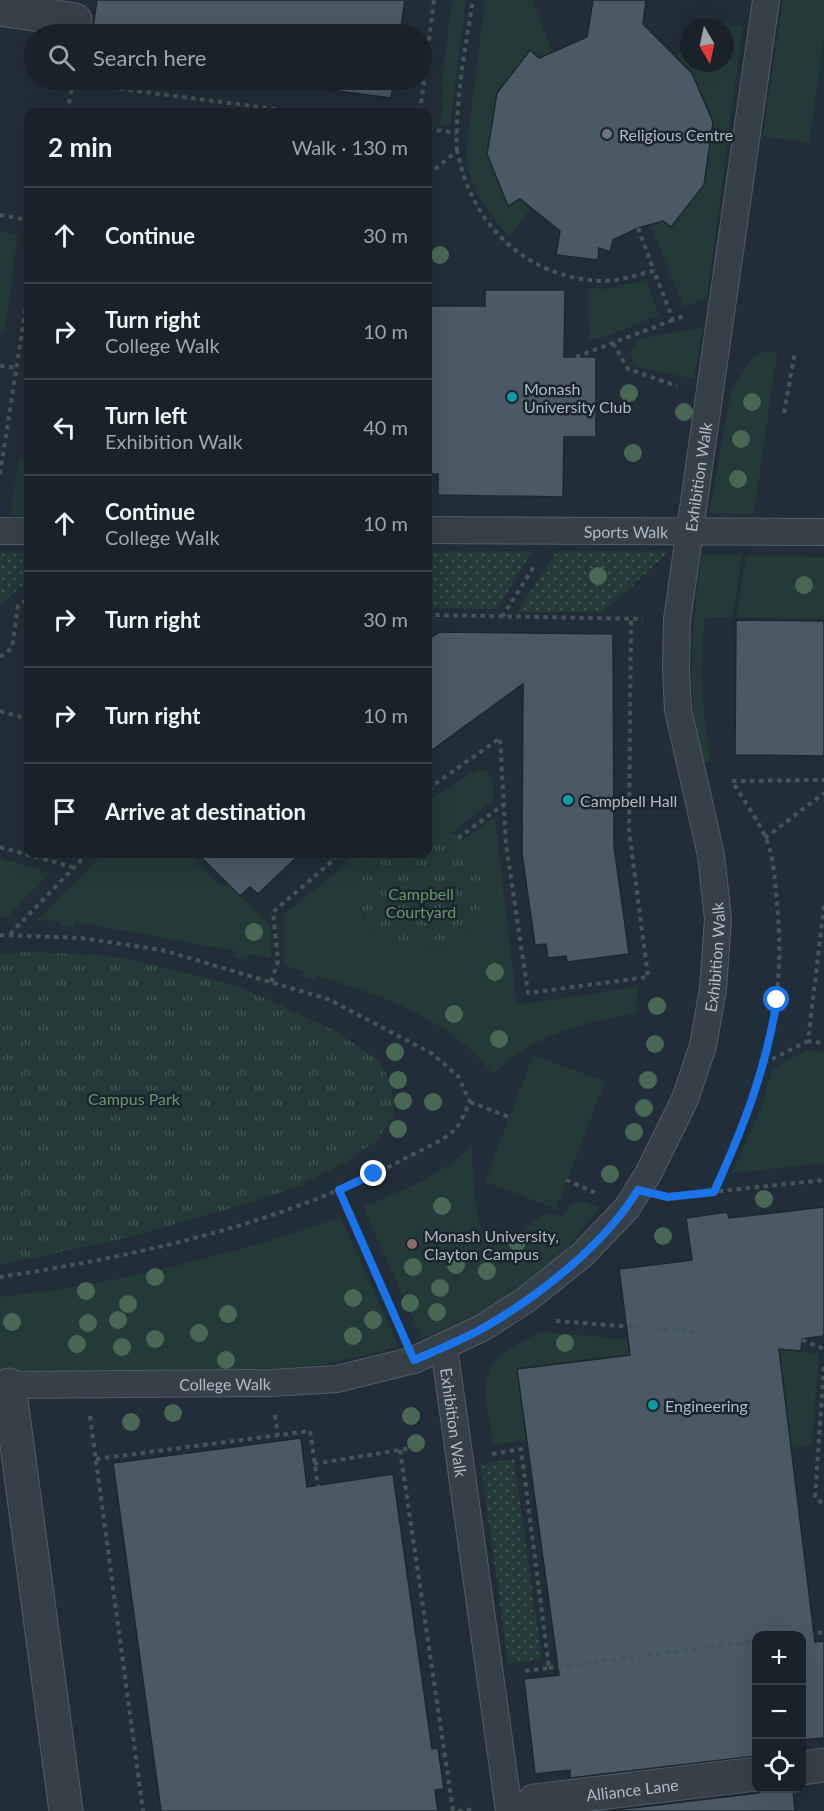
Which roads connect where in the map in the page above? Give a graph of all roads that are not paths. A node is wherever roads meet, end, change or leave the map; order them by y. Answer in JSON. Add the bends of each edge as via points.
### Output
{"nodes":[{"id":1,"x":766,"y":0,"type":"edge"},
{"id":2,"x":0,"y":9,"type":"edge"},
{"id":3,"x":75,"y":20,"type":"dead end"},
{"id":4,"x":432,"y":530,"type":"edge"},
{"id":5,"x":0,"y":531,"type":"edge"},
{"id":6,"x":24,"y":531,"type":"edge"},
{"id":7,"x":690,"y":531,"type":"junction"},
{"id":8,"x":824,"y":532,"type":"edge"},
{"id":9,"x":444,"y":1347,"type":"junction"},
{"id":10,"x":4,"y":1384,"type":"edge"},
{"id":11,"x":824,"y":1766,"type":"edge"},
{"id":12,"x":806,"y":1768,"type":"edge"},
{"id":13,"x":752,"y":1775,"type":"edge"},
{"id":14,"x":517,"y":1805,"type":"edge"},
{"id":15,"x":66,"y":1811,"type":"edge"}],
"edges":[{"from":1,"to":7,"type":"street","name":"Exhibition Walk"},
{"from":2,"to":3,"type":"street"},
{"from":4,"to":7,"type":"street","name":"Sports Walk"},
{"from":5,"to":6,"type":"street"},
{"from":7,"to":8,"type":"street","name":"Sports Walk"},
{"from":7,"to":9,"type":"street","name":"Exhibition Walk","via":[[677,620],[676,669],[678,710],[711,855],[718,919],[704,1046],[685,1099],[627,1208],[582,1255],[527,1299]]},
{"from":9,"to":10,"type":"street","name":"College Walk","via":[[414,1360],[337,1379]]},
{"from":9,"to":14,"type":"street","name":"Exhibition Walk","via":[[490,1675]]},
{"from":10,"to":15,"type":"street"},
{"from":11,"to":12,"type":"street"},
{"from":13,"to":14,"type":"street","name":"Alliance Lane"}]}
